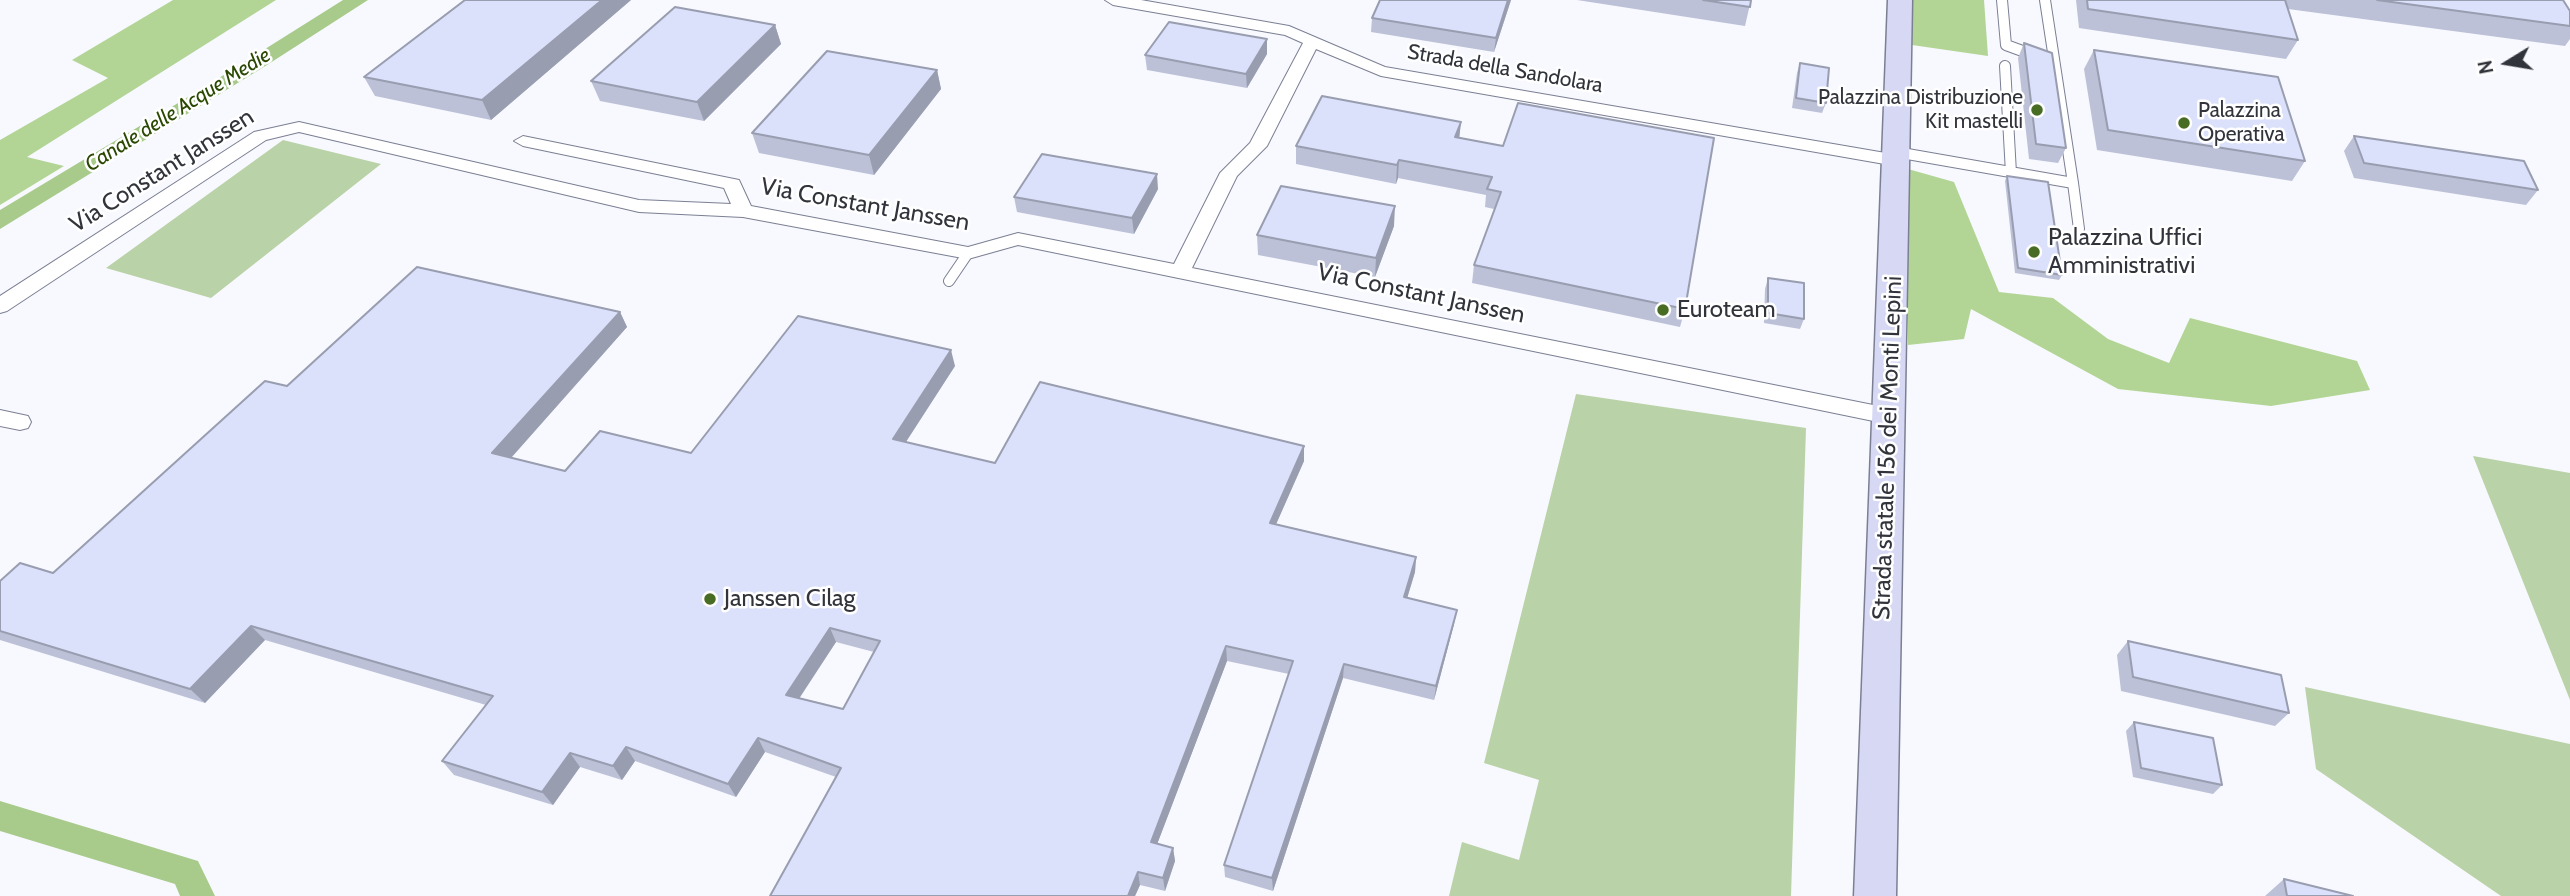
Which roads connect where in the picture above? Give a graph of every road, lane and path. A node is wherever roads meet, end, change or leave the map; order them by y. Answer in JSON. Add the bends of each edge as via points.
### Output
{"nodes":[{"id":1,"x":1113,"y":0,"type":"edge"},
{"id":2,"x":1900,"y":0,"type":"edge"},
{"id":3,"x":2002,"y":0,"type":"edge"},
{"id":4,"x":2045,"y":0,"type":"edge"},
{"id":5,"x":1312,"y":41,"type":"junction"},
{"id":6,"x":2053,"y":62,"type":"junction"},
{"id":7,"x":2005,"y":66,"type":"dead end"},
{"id":8,"x":523,"y":141,"type":"dead end"},
{"id":9,"x":1896,"y":156,"type":"junction"},
{"id":10,"x":2011,"y":173,"type":"junction"},
{"id":11,"x":2073,"y":183,"type":"junction"},
{"id":12,"x":743,"y":211,"type":"junction"},
{"id":13,"x":2079,"y":229,"type":"dead end"},
{"id":14,"x":968,"y":253,"type":"junction"},
{"id":15,"x":1180,"y":272,"type":"junction"},
{"id":16,"x":949,"y":281,"type":"dead end"},
{"id":17,"x":0,"y":306,"type":"edge"},
{"id":18,"x":1888,"y":416,"type":"junction"},
{"id":19,"x":1875,"y":896,"type":"edge"}],
"edges":[{"from":1,"to":5,"type":"street","name":"Strada della Sandolara","via":[[1289,31]]},
{"from":2,"to":9,"type":"main road","name":"Strada statale 156 dei Monti Lepini"},
{"from":3,"to":6,"type":"lane","via":[[2006,45]]},
{"from":4,"to":6,"type":"lane"},
{"from":5,"to":9,"type":"street","name":"Strada della Sandolara","via":[[1381,71]]},
{"from":5,"to":15,"type":"street","via":[[1258,146],[1229,173]]},
{"from":6,"to":11,"type":"lane"},
{"from":7,"to":10,"type":"lane"},
{"from":8,"to":12,"type":"street","via":[[732,184]]},
{"from":9,"to":10,"type":"lane"},
{"from":9,"to":18,"type":"main road","name":"Strada statale 156 dei Monti Lepini"},
{"from":10,"to":11,"type":"lane"},
{"from":11,"to":13,"type":"lane"},
{"from":12,"to":14,"type":"street","name":"Via Constant Janssen"},
{"from":12,"to":17,"type":"street","name":"Via Constant Janssen","via":[[639,206],[313,129],[280,130],[260,136]]},
{"from":14,"to":15,"type":"street","name":"Via Constant Janssen","via":[[1018,239]]},
{"from":14,"to":16,"type":"lane"},
{"from":15,"to":18,"type":"street","name":"Via Constant Janssen"},
{"from":18,"to":19,"type":"main road","name":"Strada statale 156 dei Monti Lepini"}]}
